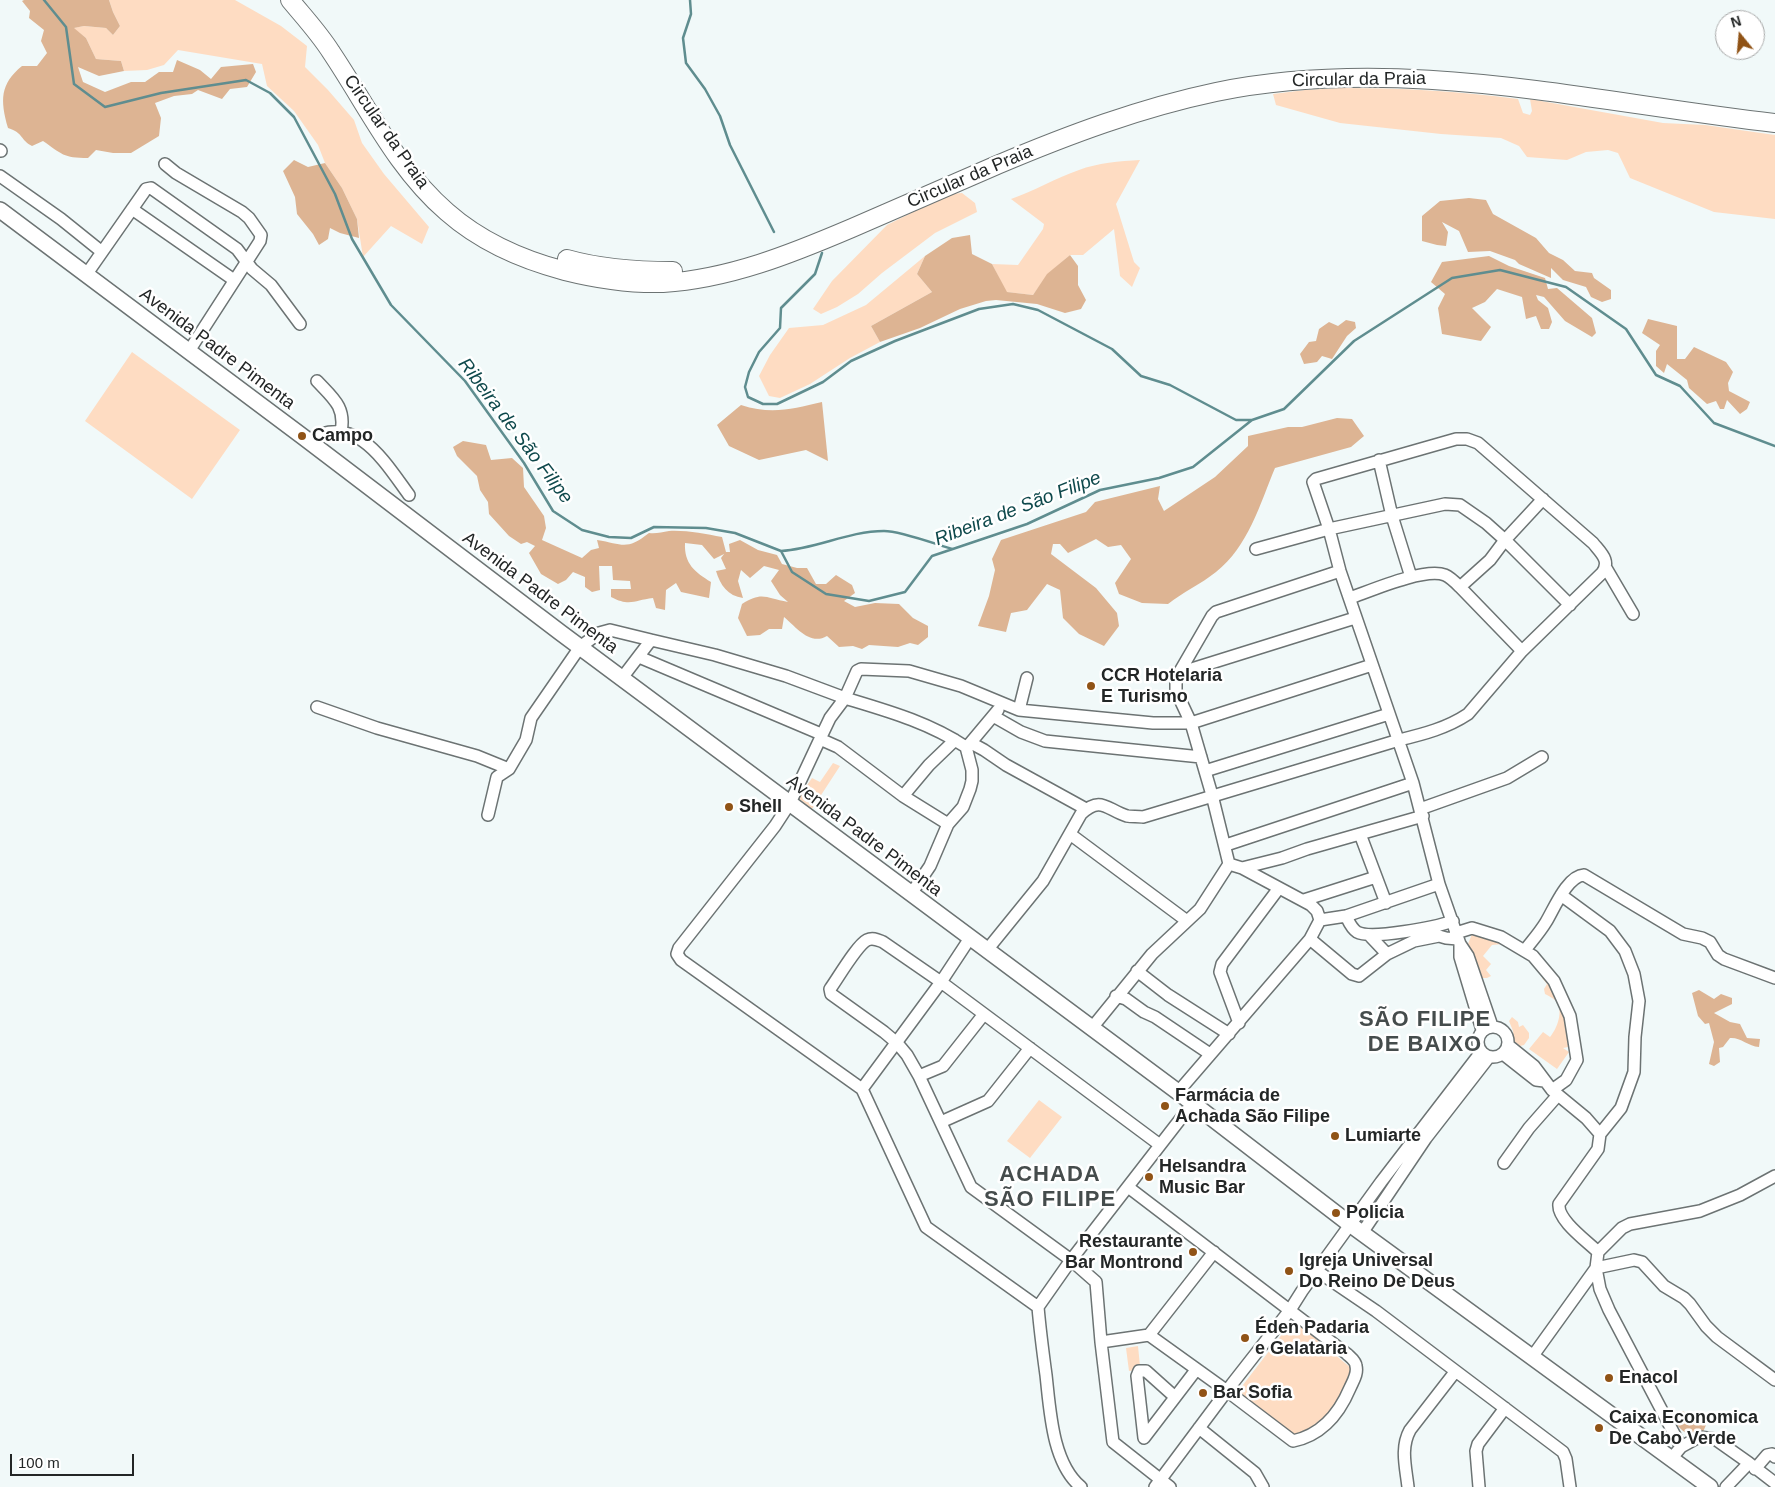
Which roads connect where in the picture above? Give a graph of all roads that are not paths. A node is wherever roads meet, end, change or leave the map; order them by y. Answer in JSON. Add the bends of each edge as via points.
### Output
{"nodes":[{"id":1,"x":290,"y":0,"type":"edge"},
{"id":2,"x":304,"y":0,"type":"edge"},
{"id":3,"x":1775,"y":113,"type":"edge"},
{"id":4,"x":1775,"y":123,"type":"edge"},
{"id":5,"x":165,"y":164,"type":"dead end"},
{"id":6,"x":0,"y":176,"type":"edge"},
{"id":7,"x":132,"y":209,"type":"junction"},
{"id":8,"x":0,"y":210,"type":"edge"},
{"id":9,"x":102,"y":252,"type":"junction"},
{"id":10,"x":246,"y":262,"type":"junction"},
{"id":11,"x":86,"y":275,"type":"junction"},
{"id":12,"x":234,"y":280,"type":"junction"},
{"id":13,"x":300,"y":324,"type":"dead end"},
{"id":14,"x":188,"y":351,"type":"junction"},
{"id":15,"x":317,"y":381,"type":"dead end"},
{"id":16,"x":341,"y":432,"type":"junction"},
{"id":17,"x":308,"y":440,"type":"junction"},
{"id":18,"x":1379,"y":460,"type":"junction"},
{"id":19,"x":409,"y":495,"type":"dead end"},
{"id":20,"x":1543,"y":499,"type":"junction"},
{"id":21,"x":1392,"y":516,"type":"junction"},
{"id":22,"x":1329,"y":529,"type":"junction"},
{"id":23,"x":1505,"y":540,"type":"junction"},
{"id":24,"x":1256,"y":549,"type":"dead end"},
{"id":25,"x":1606,"y":568,"type":"junction"},
{"id":26,"x":1340,"y":572,"type":"junction"},
{"id":27,"x":1411,"y":577,"type":"junction"},
{"id":28,"x":1460,"y":587,"type":"junction"},
{"id":29,"x":1350,"y":598,"type":"junction"},
{"id":30,"x":1570,"y":605,"type":"junction"},
{"id":31,"x":1633,"y":614,"type":"dead end"},
{"id":32,"x":1355,"y":618,"type":"junction"},
{"id":33,"x":651,"y":640,"type":"junction"},
{"id":34,"x":580,"y":647,"type":"junction"},
{"id":35,"x":1522,"y":651,"type":"junction"},
{"id":36,"x":638,"y":657,"type":"junction"},
{"id":37,"x":1372,"y":665,"type":"junction"},
{"id":38,"x":1179,"y":673,"type":"junction"},
{"id":39,"x":622,"y":678,"type":"junction"},
{"id":40,"x":1027,"y":678,"type":"dead end"},
{"id":41,"x":845,"y":698,"type":"junction"},
{"id":42,"x":1002,"y":704,"type":"junction"},
{"id":43,"x":317,"y":707,"type":"dead end"},
{"id":44,"x":1019,"y":710,"type":"junction"},
{"id":45,"x":1389,"y":714,"type":"junction"},
{"id":46,"x":993,"y":716,"type":"junction"},
{"id":47,"x":1191,"y":723,"type":"junction"},
{"id":48,"x":821,"y":736,"type":"junction"},
{"id":49,"x":955,"y":740,"type":"junction"},
{"id":50,"x":1399,"y":740,"type":"junction"},
{"id":51,"x":968,"y":745,"type":"junction"},
{"id":52,"x":1201,"y":757,"type":"junction"},
{"id":53,"x":1542,"y":758,"type":"dead end"},
{"id":54,"x":509,"y":769,"type":"junction"},
{"id":55,"x":1205,"y":771,"type":"junction"},
{"id":56,"x":1413,"y":784,"type":"junction"},
{"id":57,"x":1212,"y":795,"type":"junction"},
{"id":58,"x":904,"y":796,"type":"junction"},
{"id":59,"x":790,"y":803,"type":"junction"},
{"id":60,"x":1086,"y":809,"type":"junction"},
{"id":61,"x":1422,"y":812,"type":"junction"},
{"id":62,"x":488,"y":815,"type":"dead end"},
{"id":63,"x":948,"y":824,"type":"junction"},
{"id":64,"x":1070,"y":834,"type":"junction"},
{"id":65,"x":1360,"y":834,"type":"junction"},
{"id":66,"x":1226,"y":845,"type":"junction"},
{"id":67,"x":1229,"y":864,"type":"junction"},
{"id":68,"x":1242,"y":868,"type":"junction"},
{"id":69,"x":1376,"y":877,"type":"junction"},
{"id":70,"x":1439,"y":884,"type":"junction"},
{"id":71,"x":1279,"y":888,"type":"junction"},
{"id":72,"x":911,"y":894,"type":"junction"},
{"id":73,"x":1561,"y":895,"type":"junction"},
{"id":74,"x":1304,"y":900,"type":"junction"},
{"id":75,"x":1386,"y":903,"type":"junction"},
{"id":76,"x":1346,"y":916,"type":"junction"},
{"id":77,"x":1320,"y":920,"type":"junction"},
{"id":78,"x":1187,"y":921,"type":"junction"},
{"id":79,"x":1453,"y":921,"type":"junction"},
{"id":80,"x":1369,"y":935,"type":"junction"},
{"id":81,"x":970,"y":938,"type":"junction"},
{"id":82,"x":1458,"y":938,"type":"junction"},
{"id":83,"x":1310,"y":939,"type":"junction"},
{"id":84,"x":987,"y":950,"type":"junction"},
{"id":85,"x":1525,"y":950,"type":"junction"},
{"id":86,"x":1387,"y":954,"type":"junction"},
{"id":87,"x":1137,"y":971,"type":"junction"},
{"id":88,"x":1775,"y":978,"type":"edge"},
{"id":89,"x":941,"y":982,"type":"junction"},
{"id":90,"x":1116,"y":996,"type":"junction"},
{"id":91,"x":984,"y":1014,"type":"junction"},
{"id":92,"x":1239,"y":1023,"type":"junction"},
{"id":93,"x":1487,"y":1028,"type":"junction"},
{"id":94,"x":1091,"y":1029,"type":"junction"},
{"id":95,"x":1229,"y":1034,"type":"junction"},
{"id":96,"x":897,"y":1044,"type":"junction"},
{"id":97,"x":1030,"y":1048,"type":"junction"},
{"id":98,"x":1505,"y":1049,"type":"junction"},
{"id":99,"x":1210,"y":1054,"type":"junction"},
{"id":100,"x":1485,"y":1054,"type":"junction"},
{"id":101,"x":919,"y":1076,"type":"junction"},
{"id":102,"x":1552,"y":1088,"type":"junction"},
{"id":103,"x":862,"y":1090,"type":"junction"},
{"id":104,"x":1178,"y":1092,"type":"junction"},
{"id":105,"x":1192,"y":1104,"type":"junction"},
{"id":106,"x":941,"y":1122,"type":"junction"},
{"id":107,"x":1600,"y":1134,"type":"junction"},
{"id":108,"x":1160,"y":1145,"type":"junction"},
{"id":109,"x":1504,"y":1163,"type":"dead end"},
{"id":110,"x":1775,"y":1176,"type":"edge"},
{"id":111,"x":1128,"y":1187,"type":"junction"},
{"id":112,"x":1356,"y":1229,"type":"junction"},
{"id":113,"x":1214,"y":1252,"type":"junction"},
{"id":114,"x":1598,"y":1252,"type":"junction"},
{"id":115,"x":1072,"y":1260,"type":"junction"},
{"id":116,"x":1596,"y":1268,"type":"junction"},
{"id":117,"x":1316,"y":1271,"type":"junction"},
{"id":118,"x":1038,"y":1306,"type":"junction"},
{"id":119,"x":1290,"y":1310,"type":"junction"},
{"id":120,"x":1149,"y":1336,"type":"junction"},
{"id":121,"x":1100,"y":1342,"type":"junction"},
{"id":122,"x":1532,"y":1357,"type":"junction"},
{"id":123,"x":1196,"y":1370,"type":"junction"},
{"id":124,"x":1455,"y":1372,"type":"junction"},
{"id":125,"x":1775,"y":1380,"type":"edge"},
{"id":126,"x":1227,"y":1391,"type":"junction"},
{"id":127,"x":1175,"y":1397,"type":"junction"},
{"id":128,"x":1505,"y":1408,"type":"junction"},
{"id":129,"x":1199,"y":1428,"type":"junction"},
{"id":130,"x":1681,"y":1447,"type":"junction"},
{"id":131,"x":1775,"y":1457,"type":"edge"},
{"id":132,"x":1671,"y":1459,"type":"junction"},
{"id":133,"x":1752,"y":1466,"type":"junction"},
{"id":134,"x":1693,"y":1482,"type":"edge"},
{"id":135,"x":1157,"y":1483,"type":"edge"},
{"id":136,"x":1775,"y":1483,"type":"edge"},
{"id":137,"x":1081,"y":1487,"type":"edge"},
{"id":138,"x":1170,"y":1487,"type":"edge"},
{"id":139,"x":1263,"y":1487,"type":"edge"},
{"id":140,"x":1408,"y":1487,"type":"edge"},
{"id":141,"x":1479,"y":1487,"type":"edge"},
{"id":142,"x":1570,"y":1487,"type":"edge"},
{"id":143,"x":1710,"y":1487,"type":"edge"},
{"id":144,"x":1726,"y":1487,"type":"edge"}],
"edges":[{"from":1,"to":4,"type":"highway","name":"Circular da Praia","via":[[322,39],[400,159],[448,213],[476,234],[526,258],[594,278],[630,282],[696,280],[738,271],[836,235],[1095,126],[1172,102],[1267,83],[1355,77],[1425,78]]},
{"from":2,"to":3,"type":"highway","name":"Circular da Praia","via":[[346,56],[413,161],[448,200],[483,225],[539,250],[574,261],[630,270],[677,271],[746,257],[1096,114],[1173,91],[1279,71],[1334,66],[1460,70]]},
{"from":5,"to":10,"type":"street","via":[[249,218],[261,238]]},
{"from":6,"to":9,"type":"street"},
{"from":7,"to":9,"type":"street"},
{"from":7,"to":10,"type":"street","via":[[146,189],[154,189],[237,249]]},
{"from":7,"to":12,"type":"street"},
{"from":8,"to":11,"type":"main road","name":"Avenida Padre Pimenta"},
{"from":9,"to":11,"type":"street"},
{"from":10,"to":12,"type":"street"},
{"from":10,"to":13,"type":"street","via":[[271,285]]},
{"from":11,"to":14,"type":"main road","name":"Avenida Padre Pimenta"},
{"from":12,"to":14,"type":"street"},
{"from":14,"to":17,"type":"main road","name":"Avenida Padre Pimenta"},
{"from":15,"to":16,"type":"street","via":[[334,398],[340,410]]},
{"from":16,"to":17,"type":"street","via":[[318,434]]},
{"from":16,"to":19,"type":"street","via":[[370,445]]},
{"from":17,"to":34,"type":"main road","name":"Avenida Padre Pimenta"},
{"from":18,"to":20,"type":"street","via":[[1456,439],[1467,439],[1478,443]]},
{"from":18,"to":21,"type":"street"},
{"from":18,"to":22,"type":"street","via":[[1314,480]]},
{"from":20,"to":23,"type":"street"},
{"from":20,"to":25,"type":"street","via":[[1593,543],[1604,557]]},
{"from":21,"to":22,"type":"street"},
{"from":21,"to":23,"type":"street","via":[[1445,504],[1460,505]]},
{"from":21,"to":27,"type":"street"},
{"from":22,"to":24,"type":"street"},
{"from":22,"to":26,"type":"street"},
{"from":23,"to":28,"type":"street","via":[[1490,560]]},
{"from":23,"to":30,"type":"street"},
{"from":25,"to":30,"type":"street"},
{"from":25,"to":31,"type":"street"},
{"from":26,"to":29,"type":"street"},
{"from":26,"to":38,"type":"street","via":[[1216,612]]},
{"from":27,"to":28,"type":"street","via":[[1445,575]]},
{"from":27,"to":29,"type":"street"},
{"from":28,"to":35,"type":"street"},
{"from":29,"to":32,"type":"street"},
{"from":30,"to":35,"type":"street"},
{"from":32,"to":37,"type":"street"},
{"from":32,"to":38,"type":"street"},
{"from":33,"to":34,"type":"street","via":[[610,630],[599,633]]},
{"from":33,"to":36,"type":"street"},
{"from":33,"to":41,"type":"street","via":[[786,676]]},
{"from":34,"to":39,"type":"main road","name":"Avenida Padre Pimenta"},
{"from":34,"to":54,"type":"street","via":[[530,718],[526,740]]},
{"from":35,"to":50,"type":"street","via":[[1468,714],[1427,733]]},
{"from":36,"to":39,"type":"street"},
{"from":36,"to":48,"type":"street"},
{"from":37,"to":45,"type":"street"},
{"from":37,"to":47,"type":"street"},
{"from":38,"to":47,"type":"street","via":[[1176,691]]},
{"from":39,"to":59,"type":"main road","name":"Avenida Padre Pimenta"},
{"from":40,"to":44,"type":"street"},
{"from":41,"to":42,"type":"street","via":[[857,671],[866,668],[909,671],[961,686]]},
{"from":41,"to":48,"type":"street"},
{"from":41,"to":49,"type":"street","via":[[913,719]]},
{"from":42,"to":44,"type":"street"},
{"from":42,"to":46,"type":"street"},
{"from":43,"to":54,"type":"street","via":[[477,756]]},
{"from":44,"to":47,"type":"street","via":[[1144,722]]},
{"from":45,"to":50,"type":"street"},
{"from":45,"to":55,"type":"street"},
{"from":46,"to":51,"type":"street"},
{"from":46,"to":52,"type":"street","via":[[1045,741]]},
{"from":47,"to":52,"type":"street"},
{"from":48,"to":58,"type":"street"},
{"from":48,"to":59,"type":"street"},
{"from":49,"to":51,"type":"street"},
{"from":49,"to":58,"type":"street"},
{"from":50,"to":56,"type":"street"},
{"from":50,"to":57,"type":"street"},
{"from":51,"to":60,"type":"street","via":[[984,750]]},
{"from":51,"to":63,"type":"street","via":[[972,780],[963,807]]},
{"from":52,"to":55,"type":"street"},
{"from":53,"to":61,"type":"street","via":[[1507,778]]},
{"from":54,"to":62,"type":"street","via":[[497,777]]},
{"from":55,"to":57,"type":"street"},
{"from":56,"to":61,"type":"street"},
{"from":56,"to":66,"type":"street"},
{"from":57,"to":60,"type":"street","via":[[1143,816],[1127,816],[1105,805]]},
{"from":57,"to":66,"type":"street"},
{"from":58,"to":63,"type":"street"},
{"from":59,"to":72,"type":"main road","name":"Avenida Padre Pimenta"},
{"from":59,"to":103,"type":"street","via":[[776,826],[677,954],[680,960]]},
{"from":60,"to":64,"type":"street"},
{"from":61,"to":65,"type":"street"},
{"from":61,"to":70,"type":"street"},
{"from":63,"to":72,"type":"street","via":[[930,866]]},
{"from":64,"to":78,"type":"street"},
{"from":64,"to":84,"type":"street","via":[[1043,881]]},
{"from":65,"to":68,"type":"street"},
{"from":65,"to":69,"type":"street"},
{"from":66,"to":67,"type":"street"},
{"from":67,"to":68,"type":"street"},
{"from":67,"to":78,"type":"street","via":[[1200,909]]},
{"from":68,"to":71,"type":"street"},
{"from":69,"to":74,"type":"street"},
{"from":69,"to":75,"type":"street"},
{"from":70,"to":75,"type":"street"},
{"from":70,"to":79,"type":"street"},
{"from":71,"to":74,"type":"street"},
{"from":71,"to":92,"type":"street","via":[[1222,964],[1220,972]]},
{"from":72,"to":81,"type":"main road","name":"Avenida Padre Pimenta"},
{"from":73,"to":85,"type":"street"},
{"from":73,"to":88,"type":"street","via":[[1574,879],[1584,875],[1683,934],[1710,942],[1724,959]]},
{"from":73,"to":107,"type":"street","via":[[1615,937],[1634,974],[1639,1001],[1634,1036],[1634,1072],[1621,1108]]},
{"from":74,"to":77,"type":"street","via":[[1317,911]]},
{"from":75,"to":76,"type":"street"},
{"from":76,"to":77,"type":"street"},
{"from":76,"to":80,"type":"street","via":[[1356,932]]},
{"from":77,"to":83,"type":"street"},
{"from":78,"to":87,"type":"street"},
{"from":79,"to":80,"type":"street","via":[[1411,931]]},
{"from":79,"to":82,"type":"street"},
{"from":80,"to":86,"type":"street"},
{"from":81,"to":84,"type":"main road","name":"Avenida Padre Pimenta"},
{"from":81,"to":89,"type":"street"},
{"from":82,"to":85,"type":"street","via":[[1472,928],[1501,937]]},
{"from":82,"to":86,"type":"street","via":[[1439,936],[1414,941]]},
{"from":82,"to":93,"type":"street","via":[[1468,956]]},
{"from":83,"to":86,"type":"street","via":[[1352,974],[1359,976]]},
{"from":83,"to":92,"type":"street"},
{"from":84,"to":94,"type":"main road","name":"Avenida Padre Pimenta"},
{"from":85,"to":102,"type":"street","via":[[1554,981],[1570,1016],[1577,1060],[1566,1080]]},
{"from":87,"to":90,"type":"street"},
{"from":87,"to":95,"type":"street"},
{"from":89,"to":91,"type":"street"},
{"from":89,"to":96,"type":"street"},
{"from":89,"to":96,"type":"street","via":[[873,938],[867,940],[850,960],[830,989],[831,994]]},
{"from":90,"to":94,"type":"street"},
{"from":90,"to":99,"type":"street","via":[[1155,1017]]},
{"from":91,"to":97,"type":"street"},
{"from":91,"to":101,"type":"street","via":[[942,1066]]},
{"from":92,"to":95,"type":"street"},
{"from":93,"to":98,"type":"street","via":[[1504,1031],[1507,1035]]},
{"from":93,"to":100,"type":"street","via":[[1477,1043]]},
{"from":94,"to":104,"type":"main road","name":"Avenida Padre Pimenta"},
{"from":95,"to":99,"type":"street"},
{"from":96,"to":101,"type":"street"},
{"from":96,"to":103,"type":"street"},
{"from":97,"to":106,"type":"street","via":[[988,1101]]},
{"from":97,"to":108,"type":"street"},
{"from":98,"to":100,"type":"street","via":[[1499,1056]]},
{"from":98,"to":102,"type":"street","via":[[1536,1080]]},
{"from":99,"to":104,"type":"street"},
{"from":100,"to":112,"type":"street"},
{"from":101,"to":106,"type":"street"},
{"from":102,"to":107,"type":"street"},
{"from":102,"to":109,"type":"street"},
{"from":103,"to":118,"type":"street","via":[[926,1227]]},
{"from":104,"to":105,"type":"main road","name":"Avenida Padre Pimenta"},
{"from":105,"to":108,"type":"street"},
{"from":105,"to":112,"type":"main road","name":"Avenida Padre Pimenta"},
{"from":106,"to":115,"type":"street","via":[[971,1187]]},
{"from":107,"to":114,"type":"street","via":[[1598,1149],[1558,1208],[1565,1221]]},
{"from":108,"to":111,"type":"street"},
{"from":110,"to":114,"type":"street","via":[[1700,1211],[1630,1224]]},
{"from":111,"to":113,"type":"street"},
{"from":111,"to":115,"type":"street"},
{"from":112,"to":117,"type":"street"},
{"from":112,"to":122,"type":"main road","name":"Avenida Padre Pimenta"},
{"from":113,"to":119,"type":"street"},
{"from":113,"to":120,"type":"street"},
{"from":114,"to":116,"type":"street"},
{"from":115,"to":118,"type":"street"},
{"from":115,"to":121,"type":"street","via":[[1096,1282]]},
{"from":116,"to":122,"type":"street"},
{"from":116,"to":125,"type":"street","via":[[1634,1260],[1642,1262],[1664,1286],[1690,1304],[1717,1337]]},
{"from":116,"to":130,"type":"street","via":[[1609,1310]]},
{"from":117,"to":119,"type":"street"},
{"from":117,"to":124,"type":"street","via":[[1376,1311]]},
{"from":118,"to":137,"type":"street","via":[[1053,1433],[1063,1462]]},
{"from":119,"to":126,"type":"street"},
{"from":119,"to":126,"type":"street","via":[[1355,1362],[1356,1376],[1337,1414],[1324,1428],[1293,1442]]},
{"from":120,"to":121,"type":"street"},
{"from":120,"to":123,"type":"street"},
{"from":121,"to":135,"type":"street","via":[[1113,1442]]},
{"from":122,"to":132,"type":"main road","name":"Avenida Padre Pimenta"},
{"from":123,"to":126,"type":"street"},
{"from":123,"to":127,"type":"street"},
{"from":124,"to":128,"type":"street"},
{"from":124,"to":140,"type":"street","via":[[1406,1439]]},
{"from":126,"to":129,"type":"street"},
{"from":127,"to":127,"type":"street","via":[[1146,1372],[1139,1371],[1144,1438]]},
{"from":128,"to":141,"type":"street","via":[[1478,1444]]},
{"from":128,"to":142,"type":"street","via":[[1563,1452]]},
{"from":129,"to":135,"type":"street"},
{"from":129,"to":139,"type":"street","via":[[1256,1473]]},
{"from":130,"to":132,"type":"street"},
{"from":130,"to":133,"type":"street","via":[[1698,1437],[1716,1439]]},
{"from":131,"to":133,"type":"street","via":[[1767,1455]]},
{"from":132,"to":134,"type":"main road","name":"Avenida Padre Pimenta"},
{"from":133,"to":136,"type":"street"},
{"from":133,"to":144,"type":"street"},
{"from":134,"to":143,"type":"main road","name":"Avenida Padre Pimenta"},
{"from":135,"to":138,"type":"street"}]}
